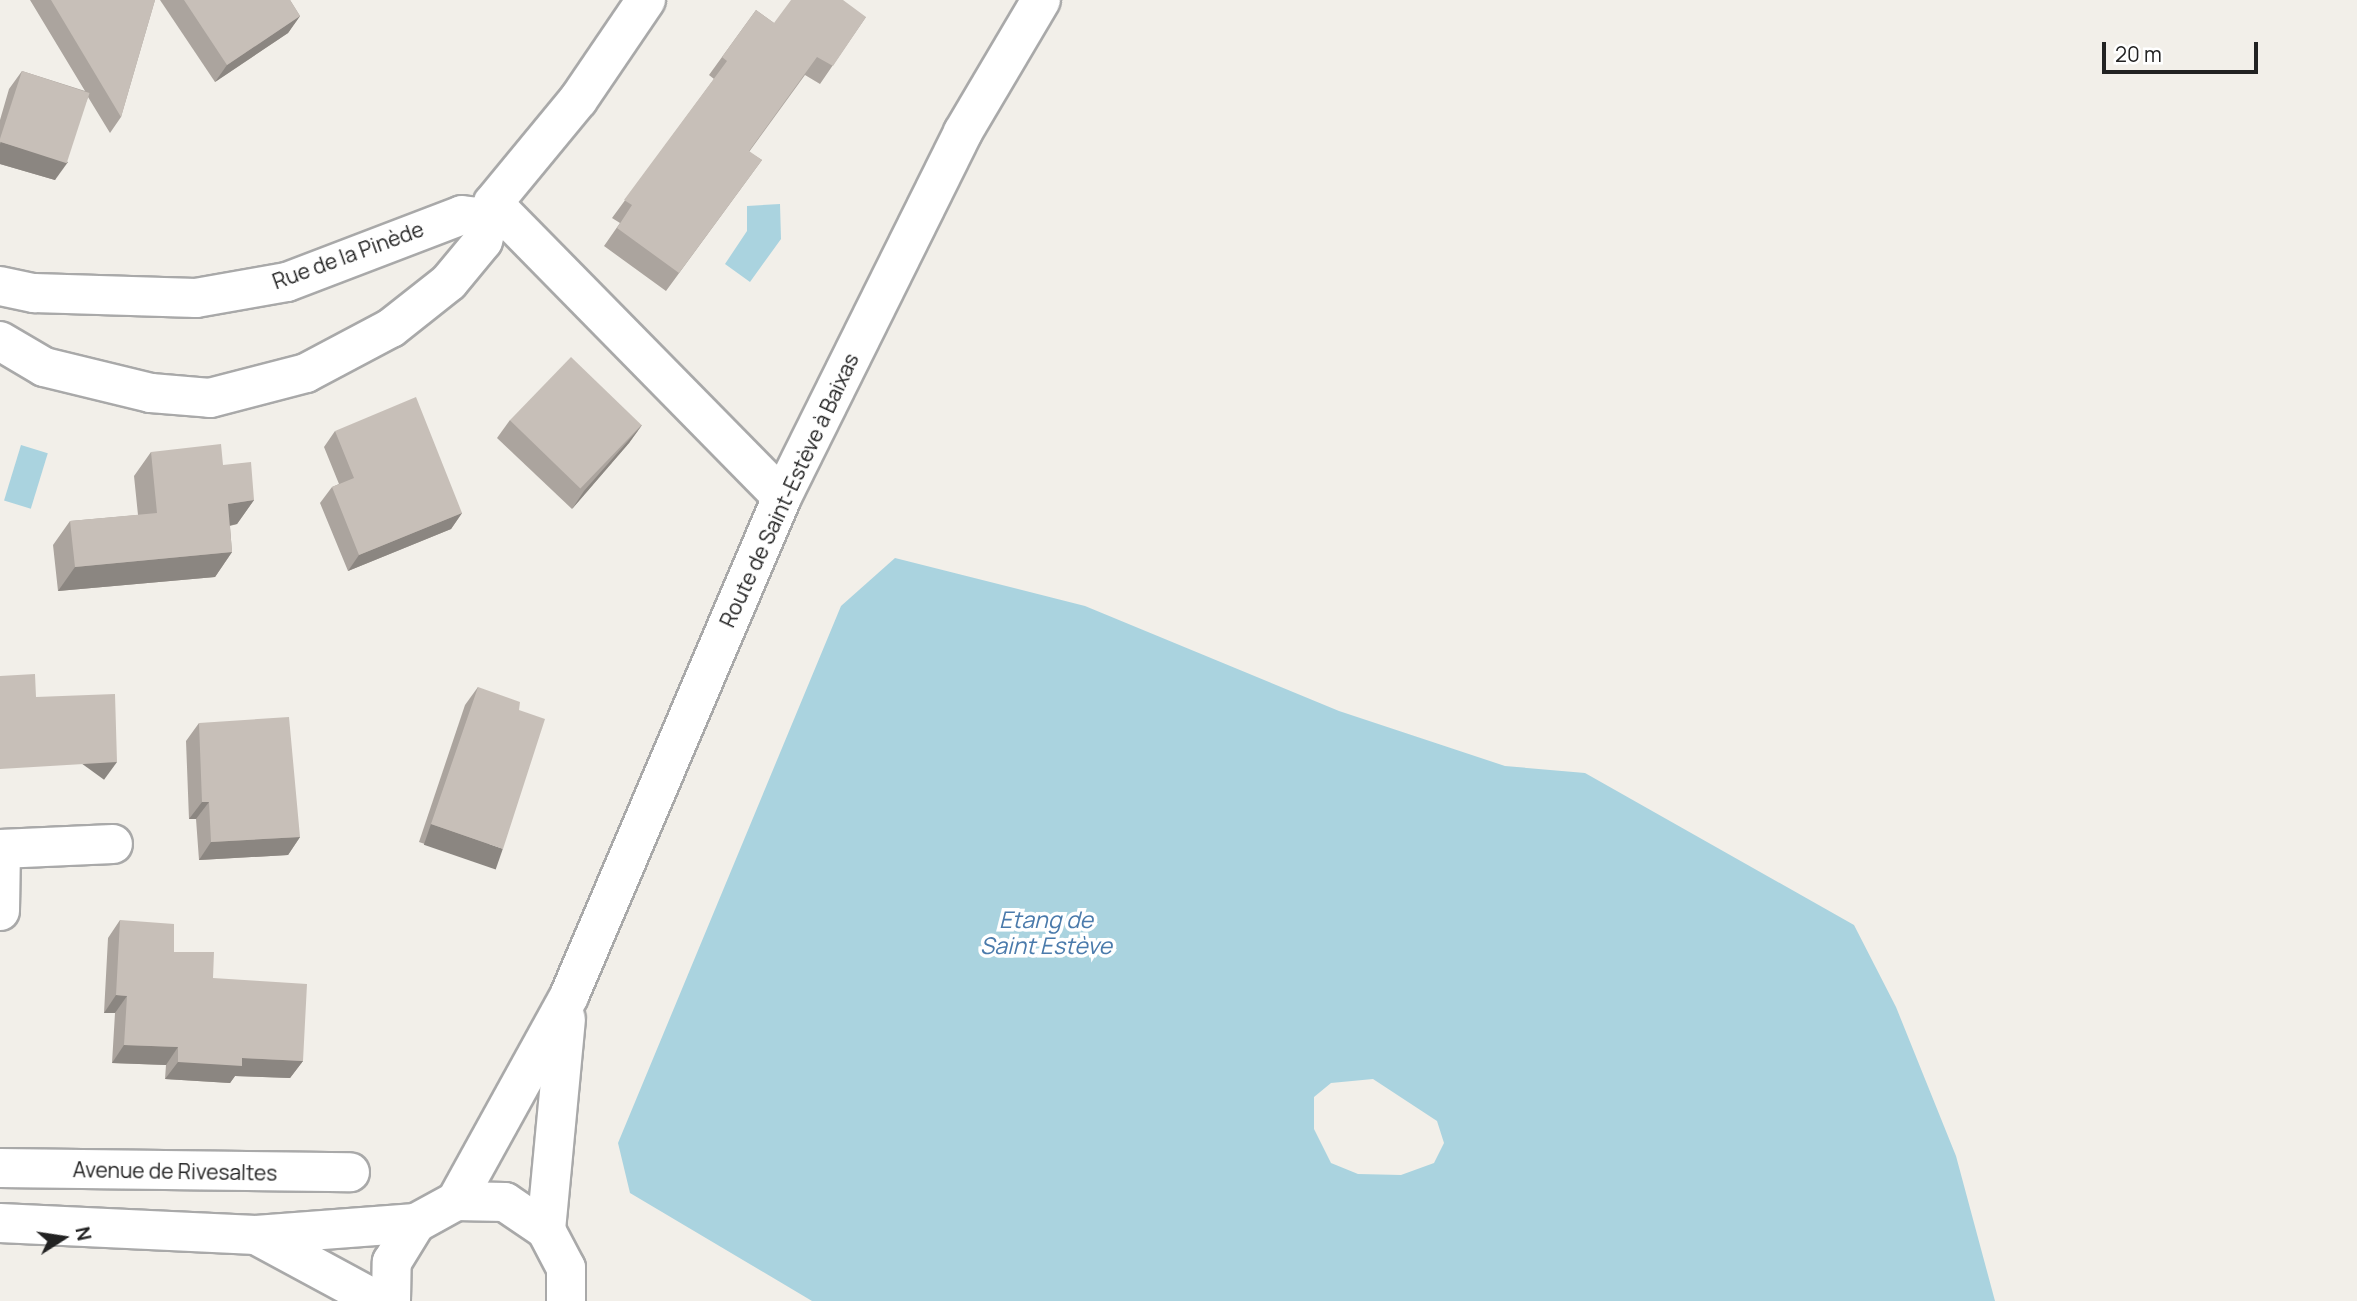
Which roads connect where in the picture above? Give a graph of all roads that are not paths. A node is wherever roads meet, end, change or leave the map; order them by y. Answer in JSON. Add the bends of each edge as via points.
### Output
{"nodes":[{"id":1,"x":646,"y":0,"type":"edge"},
{"id":2,"x":1041,"y":0,"type":"edge"},
{"id":3,"x":490,"y":211,"type":"junction"},
{"id":4,"x":0,"y":286,"type":"edge"},
{"id":5,"x":0,"y":341,"type":"edge"},
{"id":6,"x":782,"y":497,"type":"junction"},
{"id":7,"x":113,"y":844,"type":"dead end"},
{"id":8,"x":1,"y":849,"type":"edge"},
{"id":9,"x":0,"y":911,"type":"edge"},
{"id":10,"x":569,"y":996,"type":"junction"},
{"id":11,"x":0,"y":1168,"type":"edge"},
{"id":12,"x":350,"y":1172,"type":"dead end"},
{"id":13,"x":456,"y":1201,"type":"junction"},
{"id":14,"x":0,"y":1223,"type":"edge"},
{"id":15,"x":416,"y":1223,"type":"junction"},
{"id":16,"x":546,"y":1230,"type":"junction"},
{"id":17,"x":256,"y":1236,"type":"junction"},
{"id":18,"x":378,"y":1301,"type":"edge"},
{"id":19,"x":391,"y":1301,"type":"edge"},
{"id":20,"x":566,"y":1301,"type":"edge"}],
"edges":[{"from":1,"to":3,"type":"street","via":[[578,100]]},
{"from":2,"to":6,"type":"street","name":"Route de Saint-Estève à Baixas","via":[[963,132]]},
{"from":3,"to":4,"type":"street","name":"Rue de la Pinède","via":[[462,215],[287,282],[196,299],[76,296]]},
{"from":3,"to":5,"type":"street","via":[[483,242],[449,282],[391,328],[306,373],[210,398],[151,393],[44,367]]},
{"from":3,"to":6,"type":"street"},
{"from":6,"to":10,"type":"street","name":"Route de Saint-Estève à Baixas"},
{"from":7,"to":8,"type":"street"},
{"from":8,"to":9,"type":"street"},
{"from":10,"to":13,"type":"street","name":"Route de Saint-Estève à Baixas"},
{"from":10,"to":16,"type":"street","name":"Route de Saint-Estève à Baixas"},
{"from":11,"to":12,"type":"street","name":"Avenue de Rivesaltes"},
{"from":13,"to":15,"type":"street"},
{"from":13,"to":16,"type":"street","via":[[505,1202]]},
{"from":14,"to":17,"type":"street"},
{"from":15,"to":17,"type":"street"},
{"from":15,"to":19,"type":"street","via":[[392,1262]]},
{"from":16,"to":20,"type":"street","via":[[566,1268]]},
{"from":17,"to":18,"type":"street"}]}
